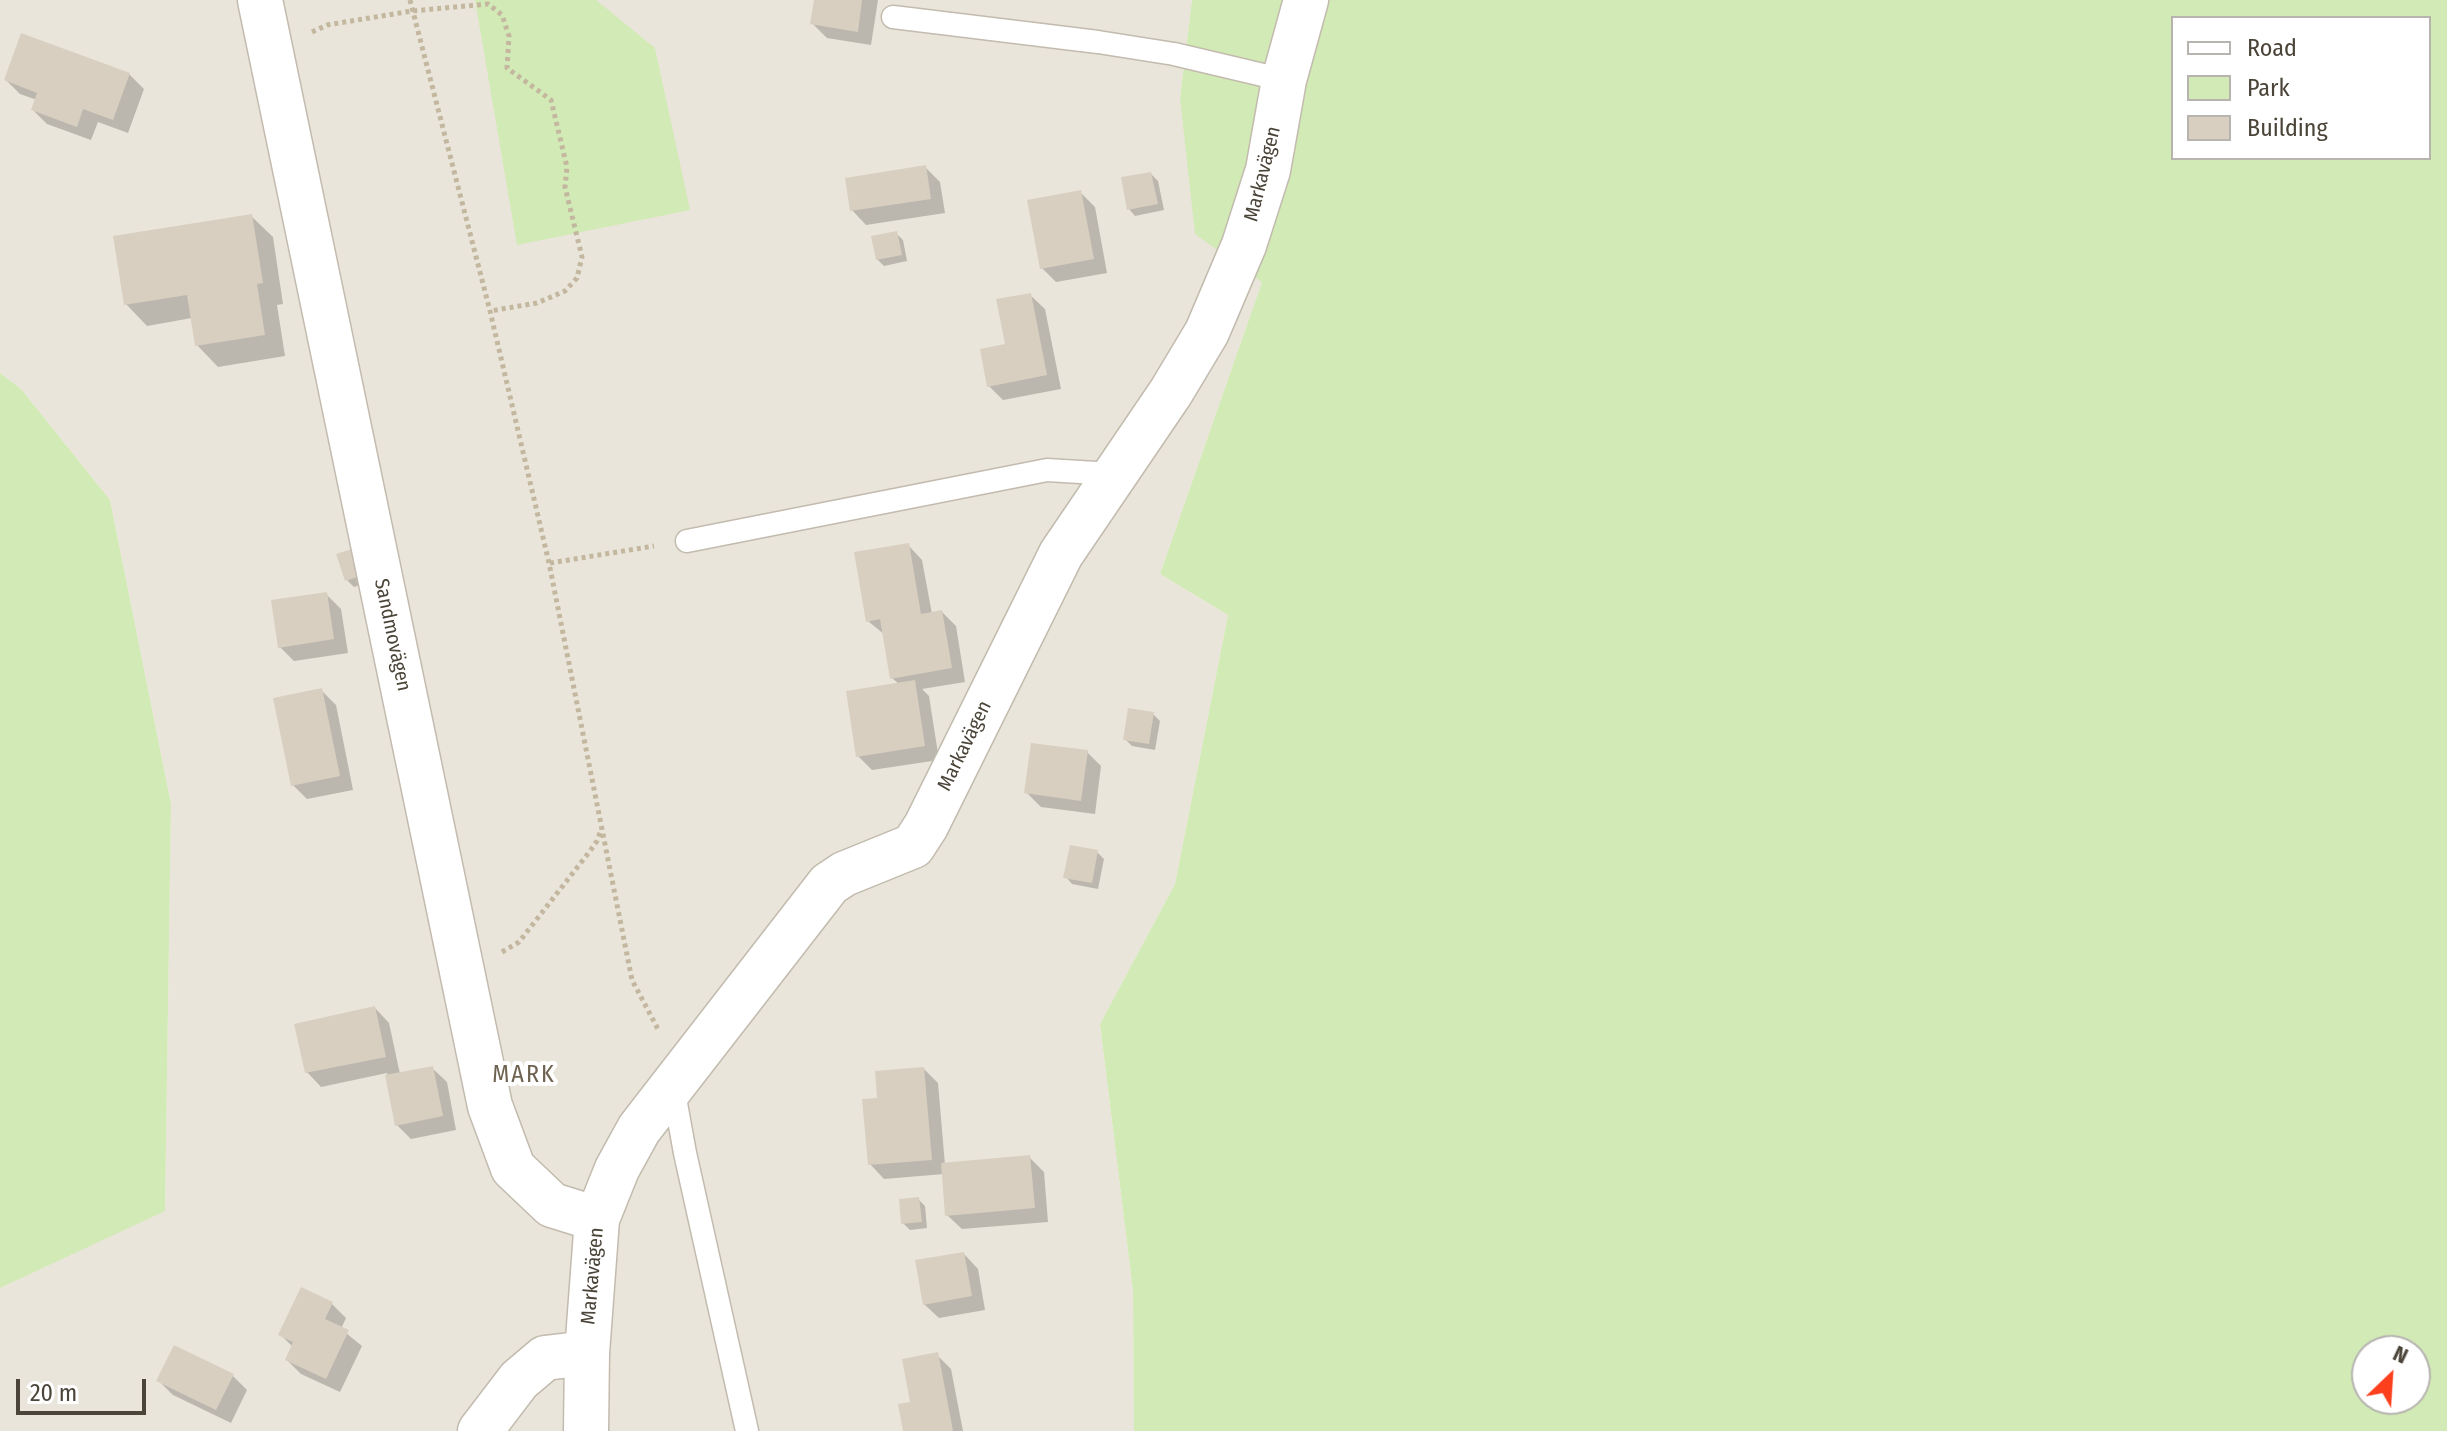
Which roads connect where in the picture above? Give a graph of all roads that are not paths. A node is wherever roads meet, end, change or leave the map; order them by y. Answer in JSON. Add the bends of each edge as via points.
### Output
{"nodes":[{"id":1,"x":260,"y":0,"type":"edge"},
{"id":2,"x":1306,"y":0,"type":"edge"},
{"id":3,"x":893,"y":17,"type":"dead end"},
{"id":4,"x":1284,"y":80,"type":"junction"},
{"id":5,"x":1113,"y":474,"type":"junction"},
{"id":6,"x":687,"y":541,"type":"road end"},
{"id":7,"x":672,"y":1085,"type":"junction"},
{"id":8,"x":597,"y":1219,"type":"junction"},
{"id":9,"x":587,"y":1353,"type":"junction"},
{"id":10,"x":480,"y":1431,"type":"edge"},
{"id":11,"x":586,"y":1431,"type":"edge"},
{"id":12,"x":747,"y":1431,"type":"edge"}],
"edges":[{"from":1,"to":8,"type":"street","name":"Sandmovägen","via":[[490,1106],[513,1168],[552,1205]]},
{"from":2,"to":4,"type":"street","name":"Markavägen"},
{"from":3,"to":4,"type":"lane","via":[[1174,54]]},
{"from":4,"to":5,"type":"street","name":"Markavägen","via":[[1268,170],[1207,332]]},
{"from":5,"to":6,"type":"lane","via":[[1047,470]]},
{"from":5,"to":7,"type":"street","name":"Markavägen","via":[[1061,554],[913,846],[829,884]]},
{"from":7,"to":8,"type":"street","name":"Markavägen","via":[[639,1129]]},
{"from":7,"to":12,"type":"lane"},
{"from":8,"to":9,"type":"street","name":"Markavägen"},
{"from":9,"to":10,"type":"street","via":[[545,1358],[519,1380]]},
{"from":9,"to":11,"type":"street","name":"Markavägen"}]}
